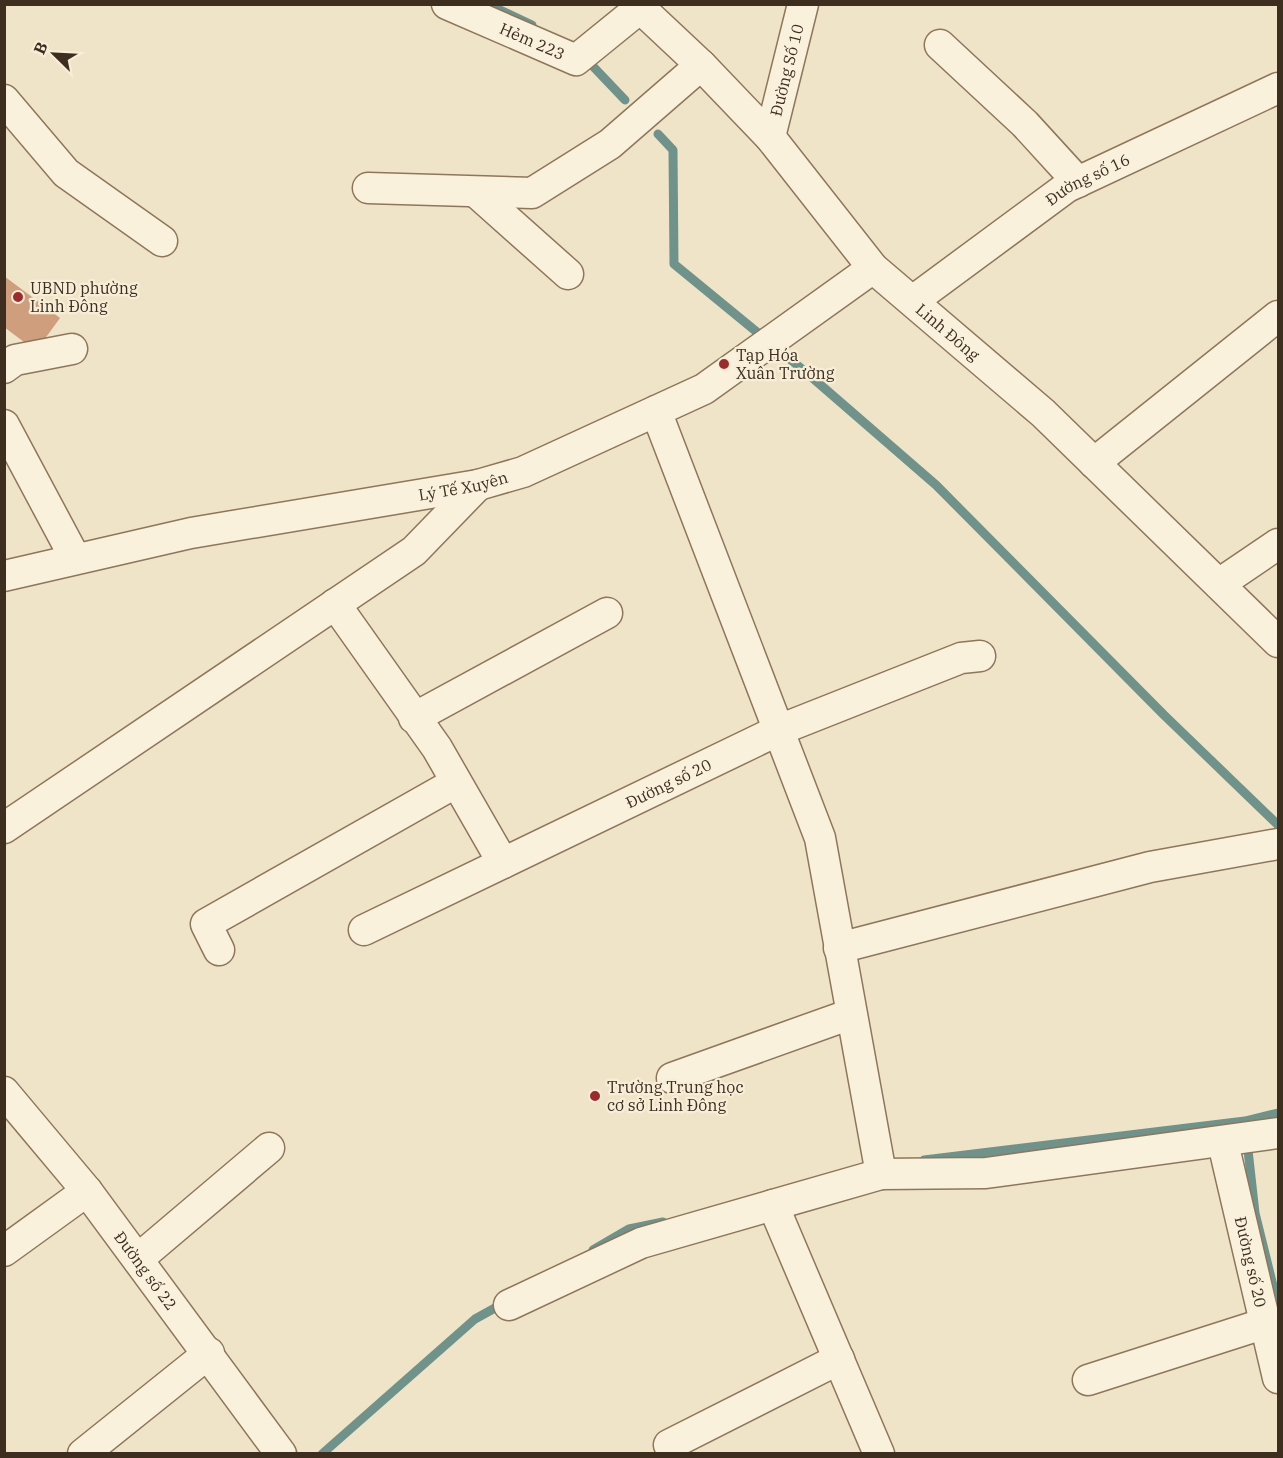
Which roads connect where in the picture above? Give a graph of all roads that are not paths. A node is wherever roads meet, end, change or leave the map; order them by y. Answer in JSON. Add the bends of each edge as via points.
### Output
{"nodes":[{"id":1,"x":447,"y":4,"type":"edge"},
{"id":2,"x":803,"y":4,"type":"edge"},
{"id":3,"x":638,"y":6,"type":"edge"},
{"id":4,"x":940,"y":45,"type":"dead end"},
{"id":5,"x":701,"y":65,"type":"junction"},
{"id":6,"x":1278,"y":88,"type":"edge"},
{"id":7,"x":4,"y":100,"type":"edge"},
{"id":8,"x":770,"y":137,"type":"junction"},
{"id":9,"x":1078,"y":182,"type":"junction"},
{"id":10,"x":368,"y":188,"type":"dead end"},
{"id":11,"x":477,"y":193,"type":"junction"},
{"id":12,"x":162,"y":240,"type":"dead end"},
{"id":13,"x":873,"y":268,"type":"junction"},
{"id":14,"x":568,"y":274,"type":"dead end"},
{"id":15,"x":914,"y":300,"type":"junction"},
{"id":16,"x":1278,"y":316,"type":"edge"},
{"id":17,"x":72,"y":349,"type":"dead end"},
{"id":18,"x":4,"y":368,"type":"edge"},
{"id":19,"x":656,"y":411,"type":"junction"},
{"id":20,"x":4,"y":425,"type":"edge"},
{"id":21,"x":1094,"y":463,"type":"junction"},
{"id":22,"x":478,"y":485,"type":"junction"},
{"id":23,"x":1278,"y":544,"type":"edge"},
{"id":24,"x":75,"y":558,"type":"junction"},
{"id":25,"x":4,"y":576,"type":"edge"},
{"id":26,"x":1219,"y":584,"type":"junction"},
{"id":27,"x":335,"y":604,"type":"junction"},
{"id":28,"x":607,"y":613,"type":"dead end"},
{"id":29,"x":1278,"y":642,"type":"edge"},
{"id":30,"x":980,"y":656,"type":"dead end"},
{"id":31,"x":414,"y":718,"type":"junction"},
{"id":32,"x":779,"y":730,"type":"junction"},
{"id":33,"x":455,"y":783,"type":"junction"},
{"id":34,"x":4,"y":828,"type":"edge"},
{"id":35,"x":1276,"y":845,"type":"edge"},
{"id":36,"x":503,"y":863,"type":"junction"},
{"id":37,"x":364,"y":930,"type":"dead end"},
{"id":38,"x":839,"y":948,"type":"junction"},
{"id":39,"x":219,"y":950,"type":"dead end"},
{"id":40,"x":851,"y":1014,"type":"junction"},
{"id":41,"x":672,"y":1078,"type":"dead end"},
{"id":42,"x":4,"y":1092,"type":"edge"},
{"id":43,"x":1272,"y":1134,"type":"edge"},
{"id":44,"x":1225,"y":1142,"type":"junction"},
{"id":45,"x":269,"y":1148,"type":"dead end"},
{"id":46,"x":879,"y":1165,"type":"junction"},
{"id":47,"x":87,"y":1191,"type":"junction"},
{"id":48,"x":773,"y":1205,"type":"junction"},
{"id":49,"x":4,"y":1251,"type":"edge"},
{"id":50,"x":138,"y":1259,"type":"junction"},
{"id":51,"x":509,"y":1305,"type":"dead end"},
{"id":52,"x":1266,"y":1323,"type":"junction"},
{"id":53,"x":208,"y":1353,"type":"junction"},
{"id":54,"x":839,"y":1359,"type":"junction"},
{"id":55,"x":1278,"y":1378,"type":"edge"},
{"id":56,"x":1088,"y":1380,"type":"dead end"},
{"id":57,"x":669,"y":1445,"type":"dead end"},
{"id":58,"x":279,"y":1451,"type":"edge"},
{"id":59,"x":83,"y":1454,"type":"edge"},
{"id":60,"x":879,"y":1454,"type":"edge"}],
"edges":[{"from":1,"to":3,"type":"street","name":"Hẻm 223","via":[[583,54]]},
{"from":2,"to":8,"type":"street","name":"Đường Số 10"},
{"from":3,"to":5,"type":"street","name":"Linh Đông"},
{"from":4,"to":9,"type":"street","via":[[1025,124]]},
{"from":5,"to":8,"type":"street","name":"Linh Đông"},
{"from":5,"to":11,"type":"street","via":[[610,144],[532,193]]},
{"from":6,"to":9,"type":"street","name":"Đường số 16"},
{"from":7,"to":12,"type":"street","via":[[66,173]]},
{"from":8,"to":13,"type":"street","name":"Linh Đông"},
{"from":9,"to":15,"type":"street","name":"Đường số 16"},
{"from":10,"to":11,"type":"street"},
{"from":11,"to":14,"type":"street"},
{"from":13,"to":15,"type":"street","name":"Linh Đông"},
{"from":13,"to":19,"type":"street","name":"Lý Tế Xuyên","via":[[704,389]]},
{"from":15,"to":21,"type":"street","name":"Linh Đông"},
{"from":16,"to":21,"type":"street"},
{"from":17,"to":18,"type":"street","via":[[15,360]]},
{"from":19,"to":22,"type":"street","name":"Lý Tế Xuyên","via":[[523,472]]},
{"from":19,"to":32,"type":"street"},
{"from":20,"to":24,"type":"street"},
{"from":21,"to":26,"type":"street","name":"Linh Đông"},
{"from":22,"to":24,"type":"street","name":"Lý Tế Xuyên","via":[[191,533]]},
{"from":22,"to":27,"type":"street","via":[[414,551]]},
{"from":23,"to":26,"type":"street"},
{"from":24,"to":25,"type":"street","name":"Lý Tế Xuyên"},
{"from":26,"to":29,"type":"street","name":"Linh Đông"},
{"from":27,"to":31,"type":"street"},
{"from":27,"to":34,"type":"street"},
{"from":28,"to":31,"type":"street"},
{"from":30,"to":32,"type":"street","name":"Đường số 20","via":[[961,658]]},
{"from":31,"to":33,"type":"street","via":[[455,776]]},
{"from":32,"to":36,"type":"street","name":"Đường số 20"},
{"from":32,"to":38,"type":"street","via":[[820,838]]},
{"from":33,"to":36,"type":"street"},
{"from":33,"to":39,"type":"street","via":[[206,924]]},
{"from":35,"to":38,"type":"street","via":[[1150,867]]},
{"from":36,"to":37,"type":"street","name":"Đường số 20"},
{"from":38,"to":40,"type":"street"},
{"from":40,"to":41,"type":"street"},
{"from":40,"to":46,"type":"street"},
{"from":42,"to":47,"type":"street","name":"Đường số 22"},
{"from":43,"to":44,"type":"street"},
{"from":44,"to":46,"type":"street","via":[[986,1173]]},
{"from":44,"to":52,"type":"street","name":"Đường số 20"},
{"from":45,"to":50,"type":"street"},
{"from":46,"to":48,"type":"street"},
{"from":47,"to":49,"type":"street"},
{"from":47,"to":50,"type":"street","name":"Đường số 22"},
{"from":48,"to":51,"type":"street","via":[[641,1244]]},
{"from":48,"to":54,"type":"street"},
{"from":50,"to":53,"type":"street","name":"Đường số 22"},
{"from":52,"to":55,"type":"street","name":"Đường số 20"},
{"from":52,"to":56,"type":"street"},
{"from":53,"to":58,"type":"street","name":"Đường số 22"},
{"from":53,"to":59,"type":"street"},
{"from":54,"to":57,"type":"street"},
{"from":54,"to":60,"type":"street"}]}
